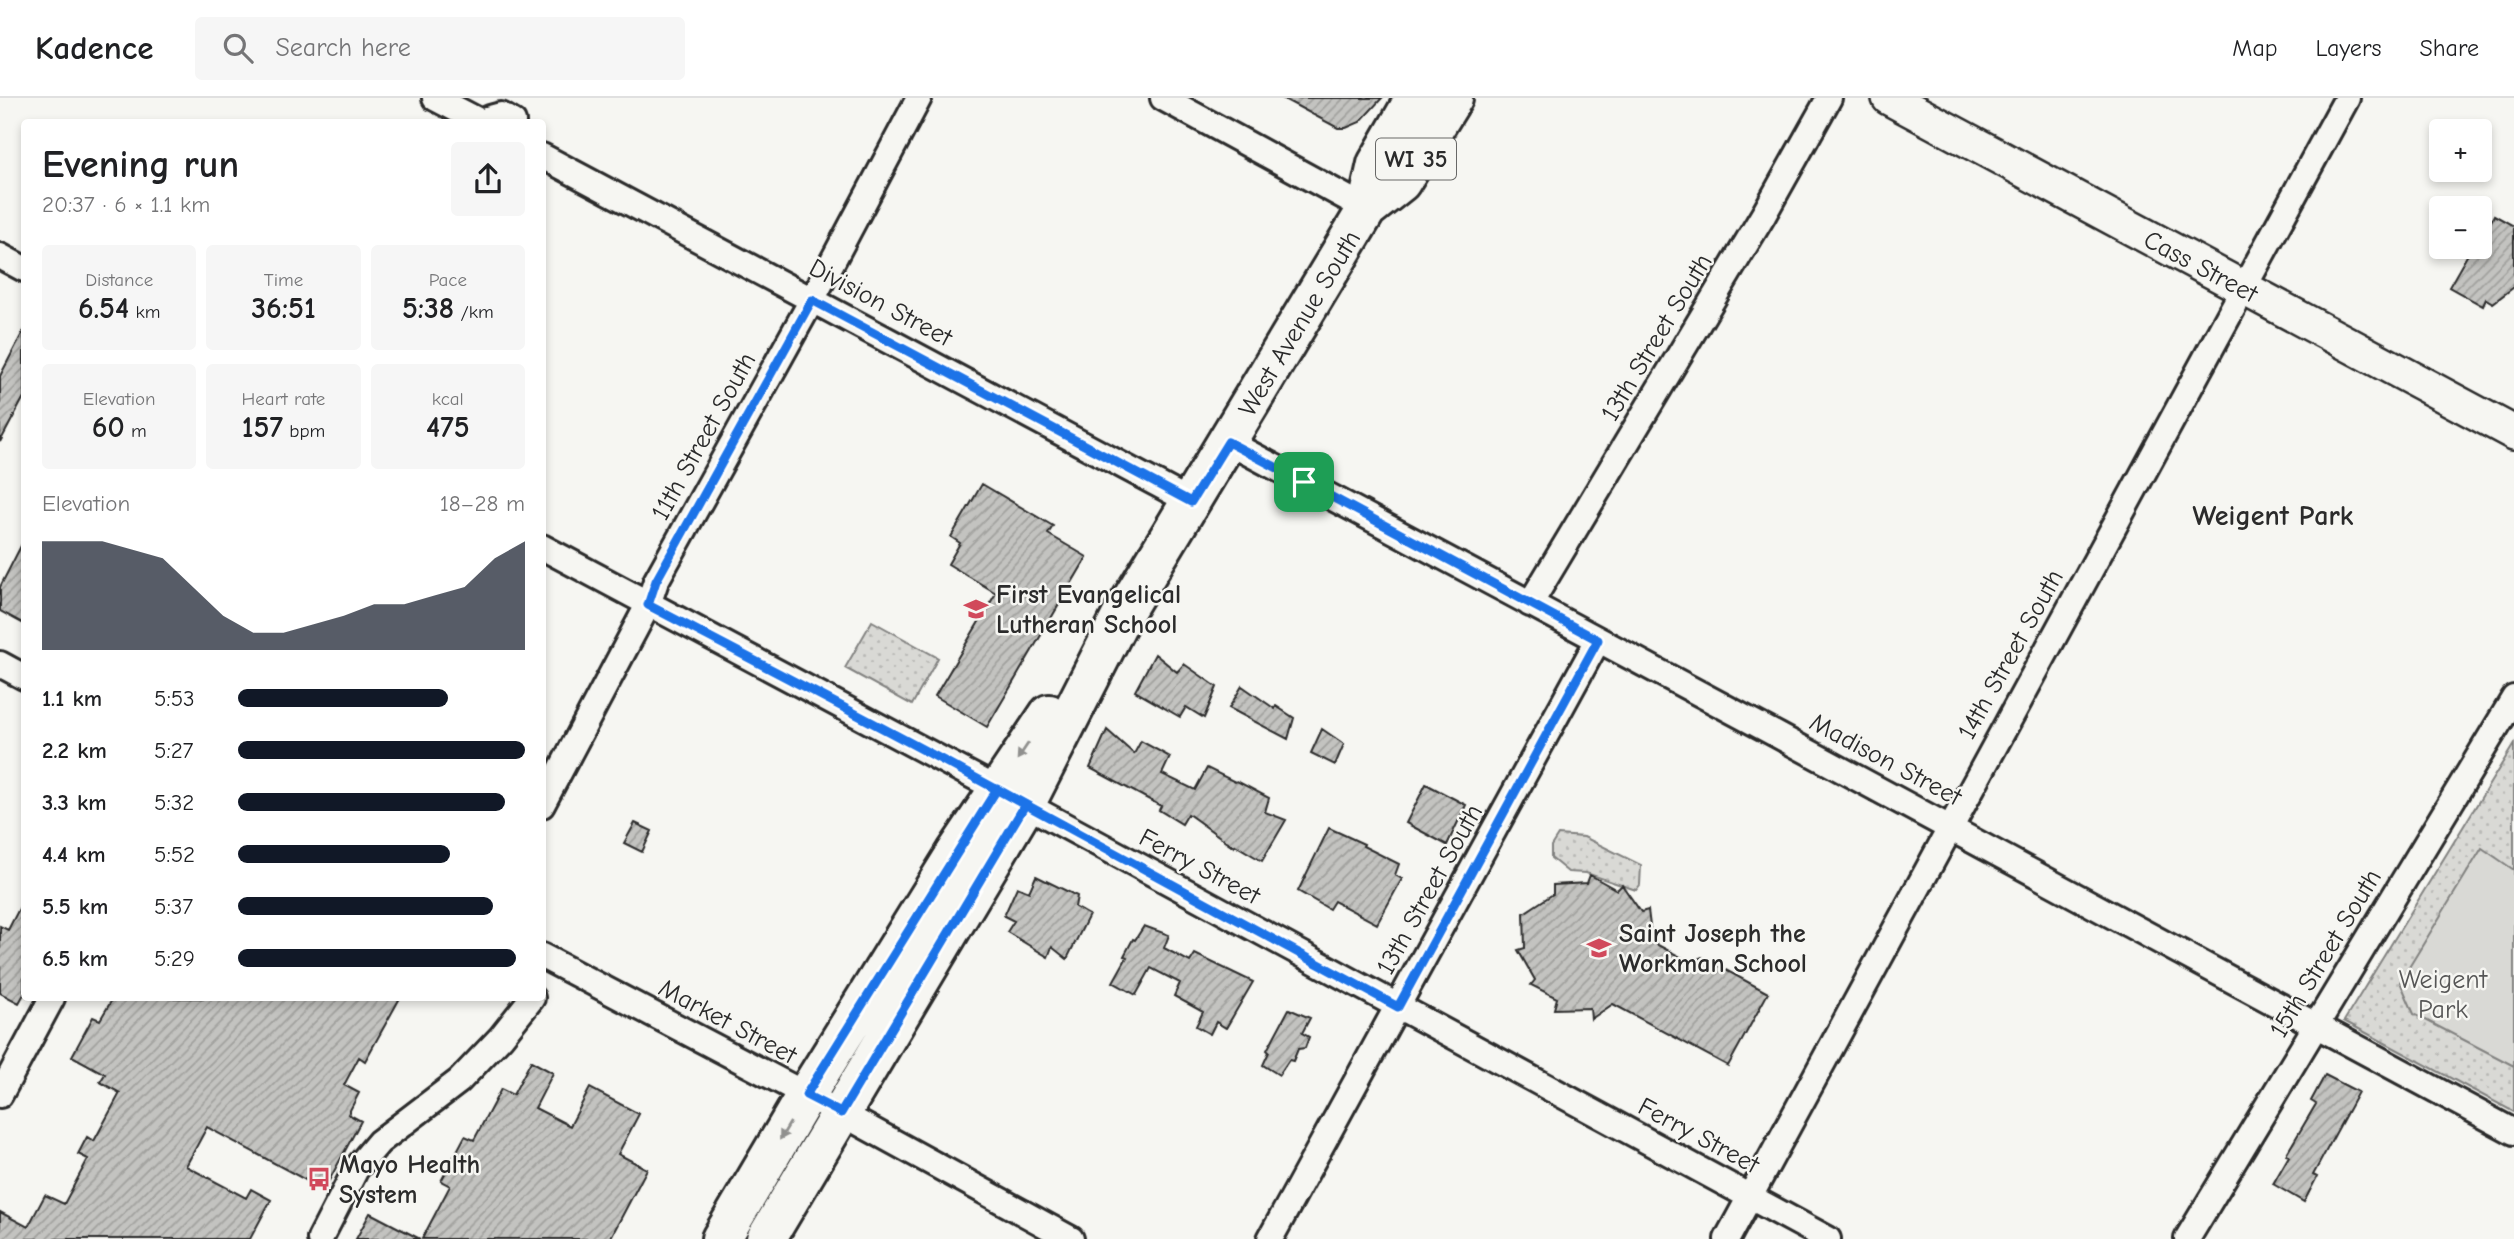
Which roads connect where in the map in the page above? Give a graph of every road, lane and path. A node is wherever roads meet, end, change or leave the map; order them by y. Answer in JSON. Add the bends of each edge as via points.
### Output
{"nodes":[{"id":1,"x":435,"y":98,"type":"edge"},
{"id":2,"x":919,"y":98,"type":"edge"},
{"id":3,"x":1163,"y":98,"type":"edge"},
{"id":4,"x":1415,"y":98,"type":"edge"},
{"id":5,"x":1453,"y":98,"type":"edge"},
{"id":6,"x":1829,"y":98,"type":"edge"},
{"id":7,"x":1889,"y":98,"type":"edge"},
{"id":8,"x":2347,"y":98,"type":"edge"},
{"id":9,"x":501,"y":117,"type":"edge"},
{"id":10,"x":546,"y":158,"type":"edge"},
{"id":11,"x":1367,"y":209,"type":"junction"},
{"id":12,"x":0,"y":256,"type":"edge"},
{"id":13,"x":21,"y":267,"type":"edge"},
{"id":14,"x":2244,"y":289,"type":"junction"},
{"id":15,"x":812,"y":300,"type":"junction"},
{"id":16,"x":2514,"y":433,"type":"edge"},
{"id":17,"x":1228,"y":442,"type":"junction"},
{"id":18,"x":1191,"y":502,"type":"junction"},
{"id":19,"x":546,"y":549,"type":"edge"},
{"id":20,"x":1530,"y":604,"type":"junction"},
{"id":21,"x":648,"y":605,"type":"junction"},
{"id":22,"x":1598,"y":640,"type":"junction"},
{"id":23,"x":0,"y":664,"type":"edge"},
{"id":24,"x":21,"y":675,"type":"edge"},
{"id":25,"x":2514,"y":698,"type":"edge"},
{"id":26,"x":546,"y":797,"type":"edge"},
{"id":27,"x":1011,"y":797,"type":"junction"},
{"id":28,"x":1949,"y":827,"type":"junction"},
{"id":29,"x":546,"y":965,"type":"edge"},
{"id":30,"x":50,"y":1001,"type":"edge"},
{"id":31,"x":530,"y":1001,"type":"edge"},
{"id":32,"x":1398,"y":1007,"type":"junction"},
{"id":33,"x":2316,"y":1026,"type":"junction"},
{"id":34,"x":8,"y":1060,"type":"edge"},
{"id":35,"x":806,"y":1095,"type":"junction"},
{"id":36,"x":0,"y":1096,"type":"edge"},
{"id":37,"x":841,"y":1113,"type":"junction"},
{"id":38,"x":2514,"y":1132,"type":"edge"},
{"id":39,"x":1750,"y":1197,"type":"junction"},
{"id":40,"x":320,"y":1239,"type":"edge"},
{"id":41,"x":721,"y":1239,"type":"edge"},
{"id":42,"x":766,"y":1239,"type":"edge"},
{"id":43,"x":1071,"y":1239,"type":"edge"},
{"id":44,"x":1270,"y":1239,"type":"edge"},
{"id":45,"x":1727,"y":1239,"type":"edge"},
{"id":46,"x":1828,"y":1239,"type":"edge"},
{"id":47,"x":2187,"y":1239,"type":"edge"}],
"edges":[{"from":1,"to":9,"type":"street"},
{"from":2,"to":15,"type":"street","name":"11th Street South"},
{"from":3,"to":11,"type":"street"},
{"from":4,"to":11,"type":"main road","name":"West Avenue South","number":"WI 35","via":[[1377,164]]},
{"from":5,"to":11,"type":"main road","name":"West Avenue South","number":"WI 35","via":[[1401,182]]},
{"from":6,"to":20,"type":"street","name":"13th Street South"},
{"from":7,"to":14,"type":"street","name":"Cass Street"},
{"from":8,"to":14,"type":"street","name":"14th Street South"},
{"from":10,"to":15,"type":"street","name":"Division Street"},
{"from":11,"to":17,"type":"main road","name":"West Avenue South","number":"WI 35"},
{"from":12,"to":13,"type":"street"},
{"from":14,"to":16,"type":"street","name":"Cass Street"},
{"from":14,"to":28,"type":"street","name":"14th Street South"},
{"from":15,"to":18,"type":"street","name":"Division Street"},
{"from":15,"to":21,"type":"street","name":"11th Street South","via":[[656,581]]},
{"from":17,"to":18,"type":"main road","name":"West Avenue South","number":"WI 35"},
{"from":17,"to":20,"type":"street","name":"Madison Street"},
{"from":18,"to":27,"type":"main road","name":"West Avenue South","number":"WI 35"},
{"from":19,"to":21,"type":"street","name":"Ferry Street"},
{"from":20,"to":22,"type":"street","name":"Madison Street"},
{"from":21,"to":26,"type":"street","name":"11th Street South"},
{"from":21,"to":27,"type":"street","name":"Ferry Street"},
{"from":22,"to":28,"type":"street","name":"Madison Street"},
{"from":22,"to":32,"type":"street","name":"13th Street South"},
{"from":23,"to":24,"type":"street"},
{"from":25,"to":33,"type":"street","name":"15th Street South"},
{"from":27,"to":32,"type":"street","name":"Ferry Street"},
{"from":27,"to":35,"type":"main road","name":"West Avenue South","number":"WI 35"},
{"from":27,"to":37,"type":"main road","name":"West Avenue South","number":"WI 35"},
{"from":28,"to":33,"type":"street","name":"Madison Street"},
{"from":28,"to":39,"type":"street","name":"14th Street South"},
{"from":29,"to":35,"type":"street","name":"Market Street"},
{"from":30,"to":34,"type":"street"},
{"from":31,"to":40,"type":"street","via":[[459,1082],[379,1142],[356,1169]]},
{"from":32,"to":39,"type":"street","name":"Ferry Street"},
{"from":32,"to":44,"type":"street","name":"13th Street South"},
{"from":33,"to":38,"type":"street","name":"Madison Street"},
{"from":33,"to":47,"type":"street","name":"15th Street South"},
{"from":34,"to":36,"type":"street"},
{"from":35,"to":37,"type":"street","name":"Market Street"},
{"from":35,"to":41,"type":"main road","name":"West Avenue South","number":"WI 35","one_way":true},
{"from":37,"to":42,"type":"main road","name":"West Avenue South","number":"WI 35"},
{"from":37,"to":43,"type":"street","name":"Market Street"},
{"from":39,"to":45,"type":"street","name":"14th Street South"},
{"from":39,"to":46,"type":"street","name":"Ferry Street"}]}
